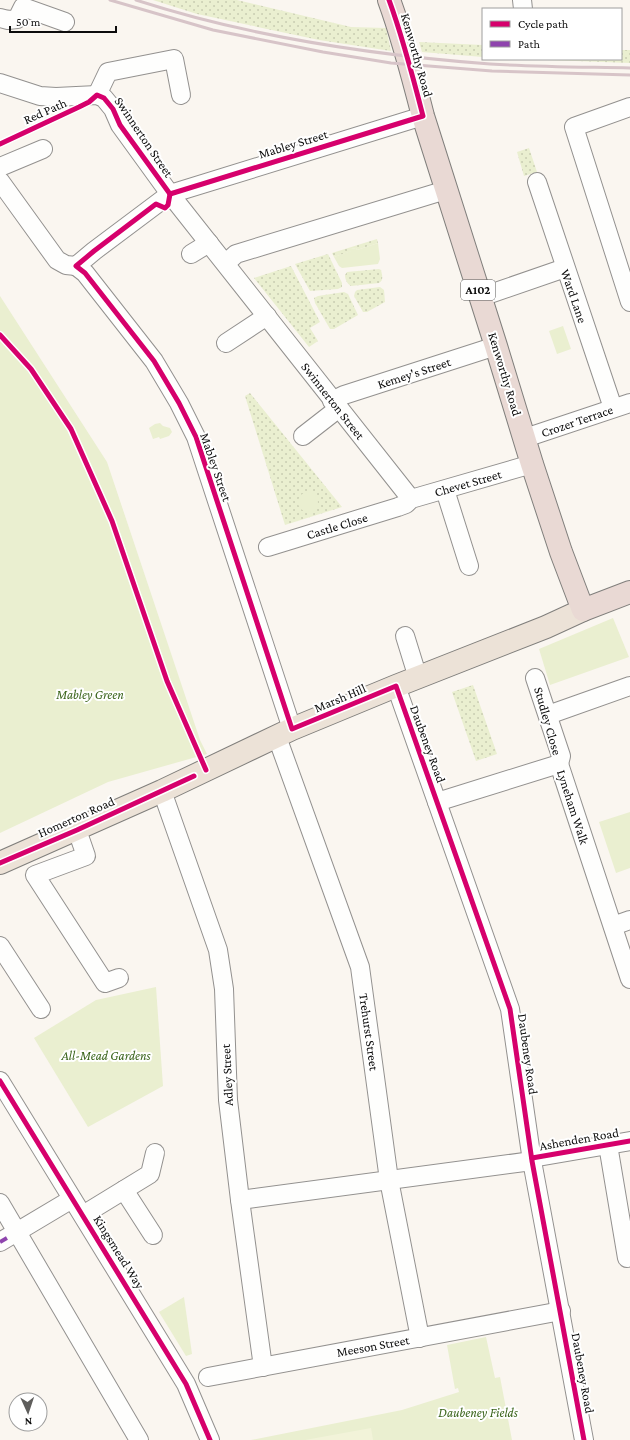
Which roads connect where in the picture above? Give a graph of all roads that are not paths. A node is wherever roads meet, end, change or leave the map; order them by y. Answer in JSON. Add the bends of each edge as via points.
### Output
{"nodes":[{"id":1,"x":389,"y":0,"type":"edge"},
{"id":2,"x":0,"y":18,"type":"edge"},
{"id":3,"x":65,"y":22,"type":"dead end"},
{"id":4,"x":0,"y":83,"type":"edge"},
{"id":5,"x":97,"y":95,"type":"junction"},
{"id":6,"x":181,"y":95,"type":"dead end"},
{"id":7,"x":630,"y":107,"type":"edge"},
{"id":8,"x":422,"y":116,"type":"junction"},
{"id":9,"x":43,"y":148,"type":"dead end"},
{"id":10,"x":0,"y":167,"type":"edge"},
{"id":11,"x":536,"y":182,"type":"dead end"},
{"id":12,"x":3,"y":185,"type":"edge"},
{"id":13,"x":446,"y":190,"type":"junction"},
{"id":14,"x":170,"y":194,"type":"junction"},
{"id":15,"x":209,"y":243,"type":"junction"},
{"id":16,"x":190,"y":254,"type":"dead end"},
{"id":17,"x":226,"y":263,"type":"junction"},
{"id":18,"x":76,"y":266,"type":"junction"},
{"id":19,"x":564,"y":268,"type":"junction"},
{"id":20,"x":481,"y":297,"type":"junction"},
{"id":21,"x":630,"y":302,"type":"edge"},
{"id":22,"x":267,"y":316,"type":"junction"},
{"id":23,"x":226,"y":343,"type":"dead end"},
{"id":24,"x":496,"y":346,"type":"junction"},
{"id":25,"x":630,"y":403,"type":"edge"},
{"id":26,"x":336,"y":405,"type":"junction"},
{"id":27,"x":613,"y":408,"type":"junction"},
{"id":28,"x":304,"y":436,"type":"dead end"},
{"id":29,"x":525,"y":438,"type":"junction"},
{"id":30,"x":532,"y":464,"type":"junction"},
{"id":31,"x":445,"y":490,"type":"junction"},
{"id":32,"x":408,"y":502,"type":"junction"},
{"id":33,"x":268,"y":547,"type":"dead end"},
{"id":34,"x":469,"y":566,"type":"dead end"},
{"id":35,"x":630,"y":592,"type":"edge"},
{"id":36,"x":583,"y":610,"type":"junction"},
{"id":37,"x":405,"y":636,"type":"dead end"},
{"id":38,"x":418,"y":678,"type":"junction"},
{"id":39,"x":535,"y":678,"type":"dead end"},
{"id":40,"x":396,"y":686,"type":"junction"},
{"id":41,"x":630,"y":686,"type":"edge"},
{"id":42,"x":548,"y":715,"type":"junction"},
{"id":43,"x":285,"y":733,"type":"junction"},
{"id":44,"x":559,"y":764,"type":"junction"},
{"id":45,"x":162,"y":791,"type":"junction"},
{"id":46,"x":438,"y":802,"type":"junction"},
{"id":47,"x":77,"y":830,"type":"junction"},
{"id":48,"x":0,"y":863,"type":"edge"},
{"id":49,"x":630,"y":920,"type":"edge"},
{"id":50,"x":613,"y":926,"type":"junction"},
{"id":51,"x":0,"y":946,"type":"edge"},
{"id":52,"x":119,"y":978,"type":"dead end"},
{"id":53,"x":630,"y":978,"type":"edge"},
{"id":54,"x":41,"y":1009,"type":"dead end"},
{"id":55,"x":0,"y":1080,"type":"edge"},
{"id":56,"x":630,"y":1141,"type":"edge"},
{"id":57,"x":608,"y":1145,"type":"junction"},
{"id":58,"x":155,"y":1154,"type":"dead end"},
{"id":59,"x":532,"y":1160,"type":"junction"},
{"id":60,"x":389,"y":1180,"type":"junction"},
{"id":61,"x":124,"y":1190,"type":"junction"},
{"id":62,"x":72,"y":1199,"type":"junction"},
{"id":63,"x":240,"y":1200,"type":"junction"},
{"id":64,"x":0,"y":1203,"type":"edge"},
{"id":65,"x":83,"y":1215,"type":"junction"},
{"id":66,"x":153,"y":1234,"type":"dead end"},
{"id":67,"x":8,"y":1237,"type":"edge"},
{"id":68,"x":627,"y":1258,"type":"dead end"},
{"id":69,"x":561,"y":1311,"type":"junction"},
{"id":70,"x":420,"y":1338,"type":"junction"},
{"id":71,"x":263,"y":1367,"type":"junction"},
{"id":72,"x":208,"y":1376,"type":"dead end"},
{"id":73,"x":139,"y":1440,"type":"edge"},
{"id":74,"x":210,"y":1440,"type":"edge"},
{"id":75,"x":584,"y":1440,"type":"edge"}],
"edges":[{"from":1,"to":8,"type":"highway","name":"Kenworthy Road","number":"A102","via":[[399,26]]},
{"from":2,"to":3,"type":"street","via":[[17,19],[23,7]]},
{"from":4,"to":5,"type":"street","via":[[40,96]]},
{"from":5,"to":6,"type":"street","via":[[108,72],[174,59]]},
{"from":5,"to":14,"type":"street","name":"Swinnerton Street","via":[[104,98],[113,109],[120,125]]},
{"from":7,"to":21,"type":"street","via":[[574,127]]},
{"from":8,"to":13,"type":"highway","name":"Kenworthy Road","number":"A102"},
{"from":8,"to":14,"type":"street","name":"Mabley Street"},
{"from":9,"to":10,"type":"street"},
{"from":11,"to":19,"type":"street","name":"Ward Lane"},
{"from":12,"to":18,"type":"street","name":"Mabley Street","via":[[57,260],[66,265]]},
{"from":13,"to":17,"type":"street","via":[[236,254]]},
{"from":13,"to":20,"type":"highway","name":"Kenworthy Road","number":"A102"},
{"from":14,"to":15,"type":"street","name":"Swinnerton Street"},
{"from":14,"to":18,"type":"street","name":"Mabley Street"},
{"from":15,"to":16,"type":"street"},
{"from":15,"to":17,"type":"street","name":"Swinnerton Street"},
{"from":17,"to":22,"type":"street","name":"Swinnerton Street"},
{"from":18,"to":43,"type":"street","name":"Mabley Street","via":[[85,273],[154,361],[196,437]]},
{"from":19,"to":20,"type":"street"},
{"from":19,"to":27,"type":"street","name":"Ward Lane"},
{"from":20,"to":24,"type":"highway","name":"Kenworthy Road","number":"A102"},
{"from":22,"to":23,"type":"street"},
{"from":22,"to":26,"type":"street","name":"Swinnerton Street"},
{"from":24,"to":26,"type":"street","name":"Kemey's Street","via":[[344,395]]},
{"from":24,"to":29,"type":"highway","name":"Kenworthy Road","number":"A102"},
{"from":25,"to":27,"type":"street","name":"Crozer Terrace"},
{"from":26,"to":28,"type":"street","name":"Kemey's Street"},
{"from":26,"to":32,"type":"street","name":"Swinnerton Street"},
{"from":27,"to":29,"type":"street","name":"Crozer Terrace"},
{"from":29,"to":30,"type":"highway","name":"Kenworthy Road","number":"A102"},
{"from":30,"to":31,"type":"street","name":"Chevet Street"},
{"from":30,"to":36,"type":"highway","name":"Kenworthy Road","number":"A102"},
{"from":31,"to":32,"type":"street","name":"Chevet Street"},
{"from":31,"to":34,"type":"street"},
{"from":32,"to":33,"type":"street","name":"Castle Close"},
{"from":35,"to":36,"type":"highway"},
{"from":36,"to":38,"type":"main road","name":"Marsh Hill"},
{"from":37,"to":38,"type":"street"},
{"from":38,"to":40,"type":"main road","name":"Marsh Hill"},
{"from":39,"to":42,"type":"street","name":"Studley Close"},
{"from":40,"to":43,"type":"main road","name":"Marsh Hill"},
{"from":40,"to":46,"type":"street","name":"Daubeney Road"},
{"from":41,"to":42,"type":"street"},
{"from":42,"to":44,"type":"street","name":"Studley Close","via":[[561,756]]},
{"from":43,"to":45,"type":"main road","name":"Marsh Hill"},
{"from":43,"to":60,"type":"street","name":"Trehurst Street","via":[[360,967]]},
{"from":44,"to":46,"type":"street","name":"Lyneham Walk"},
{"from":44,"to":50,"type":"street","name":"Lyneham Walk"},
{"from":45,"to":47,"type":"main road","name":"Homerton Road"},
{"from":45,"to":63,"type":"street","name":"Adley Street","via":[[218,950],[224,989],[228,1100]]},
{"from":46,"to":59,"type":"street","name":"Daubeney Road","via":[[510,1009]]},
{"from":47,"to":48,"type":"main road","name":"Homerton Road"},
{"from":47,"to":52,"type":"street","via":[[86,856],[35,875],[105,983]]},
{"from":49,"to":50,"type":"street"},
{"from":50,"to":53,"type":"street","name":"Lyneham Walk"},
{"from":51,"to":54,"type":"street"},
{"from":55,"to":62,"type":"street","name":"Kingsmead Way"},
{"from":56,"to":57,"type":"street","name":"Ashenden Road"},
{"from":57,"to":59,"type":"street","name":"Ashenden Road"},
{"from":57,"to":68,"type":"street"},
{"from":58,"to":61,"type":"street","via":[[150,1174]]},
{"from":59,"to":60,"type":"street","name":"Ashenden Road"},
{"from":59,"to":69,"type":"street","name":"Daubeney Road"},
{"from":60,"to":63,"type":"street","name":"Ashenden Road"},
{"from":60,"to":70,"type":"street","name":"Trehurst Street"},
{"from":61,"to":65,"type":"street"},
{"from":61,"to":66,"type":"street"},
{"from":62,"to":65,"type":"street","name":"Kingsmead Way"},
{"from":62,"to":67,"type":"street"},
{"from":63,"to":71,"type":"street","name":"Adley Street"},
{"from":64,"to":67,"type":"street"},
{"from":65,"to":74,"type":"street","name":"Kingsmead Way","via":[[186,1384]]},
{"from":67,"to":73,"type":"street"},
{"from":69,"to":70,"type":"street","name":"Meeson Street"},
{"from":69,"to":75,"type":"street","name":"Daubeney Road"},
{"from":70,"to":71,"type":"street","name":"Meeson Street"},
{"from":71,"to":72,"type":"street","name":"Meeson Street"}]}
